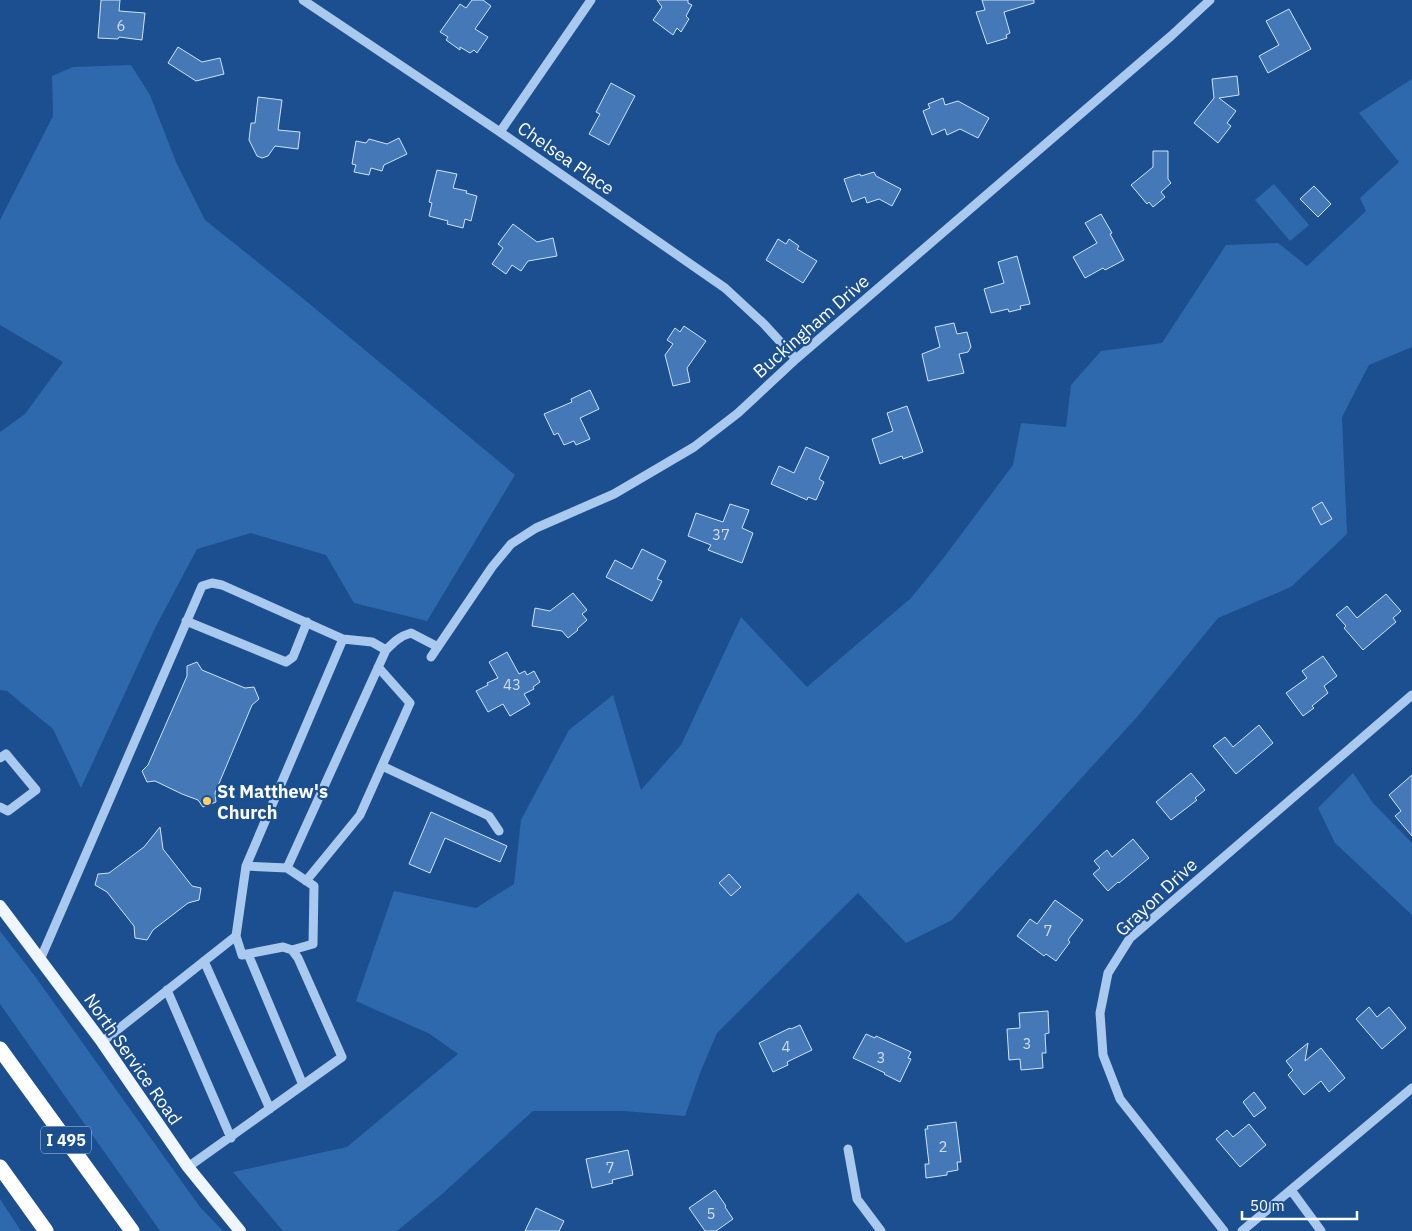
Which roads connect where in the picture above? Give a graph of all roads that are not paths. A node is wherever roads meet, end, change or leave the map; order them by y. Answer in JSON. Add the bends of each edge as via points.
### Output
{"nodes":[{"id":1,"x":303,"y":0,"type":"edge"},
{"id":2,"x":591,"y":0,"type":"edge"},
{"id":3,"x":1210,"y":0,"type":"edge"},
{"id":4,"x":500,"y":132,"type":"junction"},
{"id":5,"x":796,"y":359,"type":"junction"},
{"id":6,"x":186,"y":621,"type":"junction"},
{"id":7,"x":307,"y":622,"type":"junction"},
{"id":8,"x":343,"y":639,"type":"junction"},
{"id":9,"x":438,"y":647,"type":"junction"},
{"id":10,"x":386,"y":650,"type":"junction"},
{"id":11,"x":430,"y":657,"type":"dead end"},
{"id":12,"x":378,"y":667,"type":"junction"},
{"id":13,"x":1412,"y":695,"type":"edge"},
{"id":14,"x":0,"y":758,"type":"edge"},
{"id":15,"x":382,"y":766,"type":"junction"},
{"id":16,"x":0,"y":807,"type":"edge"},
{"id":17,"x":499,"y":831,"type":"dead end"},
{"id":18,"x":246,"y":866,"type":"junction"},
{"id":19,"x":286,"y":868,"type":"junction"},
{"id":20,"x":306,"y":881,"type":"junction"},
{"id":21,"x":0,"y":906,"type":"edge"},
{"id":22,"x":236,"y":936,"type":"junction"},
{"id":23,"x":292,"y":950,"type":"junction"},
{"id":24,"x":248,"y":954,"type":"junction"},
{"id":25,"x":40,"y":960,"type":"junction"},
{"id":26,"x":204,"y":961,"type":"junction"},
{"id":27,"x":167,"y":990,"type":"junction"},
{"id":28,"x":102,"y":1042,"type":"junction"},
{"id":29,"x":0,"y":1049,"type":"edge"},
{"id":30,"x":303,"y":1085,"type":"junction"},
{"id":31,"x":1412,"y":1088,"type":"edge"},
{"id":32,"x":270,"y":1109,"type":"junction"},
{"id":33,"x":231,"y":1138,"type":"junction"},
{"id":34,"x":848,"y":1149,"type":"dead end"},
{"id":35,"x":0,"y":1167,"type":"edge"},
{"id":36,"x":188,"y":1167,"type":"junction"},
{"id":37,"x":1291,"y":1190,"type":"junction"},
{"id":38,"x":46,"y":1231,"type":"edge"},
{"id":39,"x":132,"y":1231,"type":"edge"},
{"id":40,"x":240,"y":1231,"type":"edge"},
{"id":41,"x":881,"y":1231,"type":"edge"},
{"id":42,"x":1224,"y":1231,"type":"edge"},
{"id":43,"x":1242,"y":1231,"type":"edge"},
{"id":44,"x":1321,"y":1231,"type":"edge"}],
"edges":[{"from":1,"to":4,"type":"street","name":"Chelsea Place"},
{"from":2,"to":4,"type":"street"},
{"from":3,"to":5,"type":"street","name":"Buckingham Drive"},
{"from":4,"to":5,"type":"street","name":"Chelsea Place","via":[[725,288]]},
{"from":5,"to":9,"type":"street","name":"Buckingham Drive","via":[[738,413],[694,447],[614,494],[536,528],[511,544]]},
{"from":6,"to":7,"type":"street","via":[[202,586],[212,583]]},
{"from":6,"to":7,"type":"street","via":[[286,662],[293,658]]},
{"from":6,"to":25,"type":"street"},
{"from":7,"to":8,"type":"street"},
{"from":8,"to":10,"type":"street","via":[[372,642]]},
{"from":8,"to":18,"type":"street"},
{"from":9,"to":10,"type":"street","via":[[411,633]]},
{"from":9,"to":11,"type":"street","name":"Buckingham Drive"},
{"from":10,"to":12,"type":"street"},
{"from":12,"to":15,"type":"street","via":[[410,703]]},
{"from":12,"to":19,"type":"street"},
{"from":13,"to":42,"type":"street","name":"Grayon Drive","via":[[1130,938],[1108,973],[1100,1013],[1103,1055],[1120,1099]]},
{"from":14,"to":16,"type":"street","via":[[6,754],[36,790],[8,811]]},
{"from":15,"to":17,"type":"street","via":[[489,816]]},
{"from":15,"to":20,"type":"street","via":[[360,815]]},
{"from":18,"to":19,"type":"street"},
{"from":18,"to":22,"type":"street"},
{"from":19,"to":20,"type":"street"},
{"from":20,"to":23,"type":"street","via":[[314,886],[313,944]]},
{"from":21,"to":25,"type":"main road","name":"North Service Road"},
{"from":22,"to":24,"type":"street","via":[[242,955]]},
{"from":22,"to":26,"type":"street"},
{"from":23,"to":24,"type":"street","via":[[283,946]]},
{"from":23,"to":30,"type":"street","via":[[342,1057]]},
{"from":24,"to":30,"type":"street"},
{"from":25,"to":28,"type":"main road","name":"North Service Road"},
{"from":26,"to":27,"type":"street"},
{"from":26,"to":32,"type":"street"},
{"from":27,"to":28,"type":"street"},
{"from":27,"to":33,"type":"street"},
{"from":28,"to":36,"type":"main road","name":"North Service Road"},
{"from":29,"to":39,"type":"highway","number":"I 495"},
{"from":30,"to":32,"type":"street"},
{"from":31,"to":37,"type":"street"},
{"from":32,"to":33,"type":"street"},
{"from":33,"to":36,"type":"street"},
{"from":34,"to":41,"type":"street","via":[[857,1199]]},
{"from":35,"to":38,"type":"highway"},
{"from":36,"to":40,"type":"main road","name":"North Service Road"},
{"from":37,"to":43,"type":"street"},
{"from":37,"to":44,"type":"street"}]}
